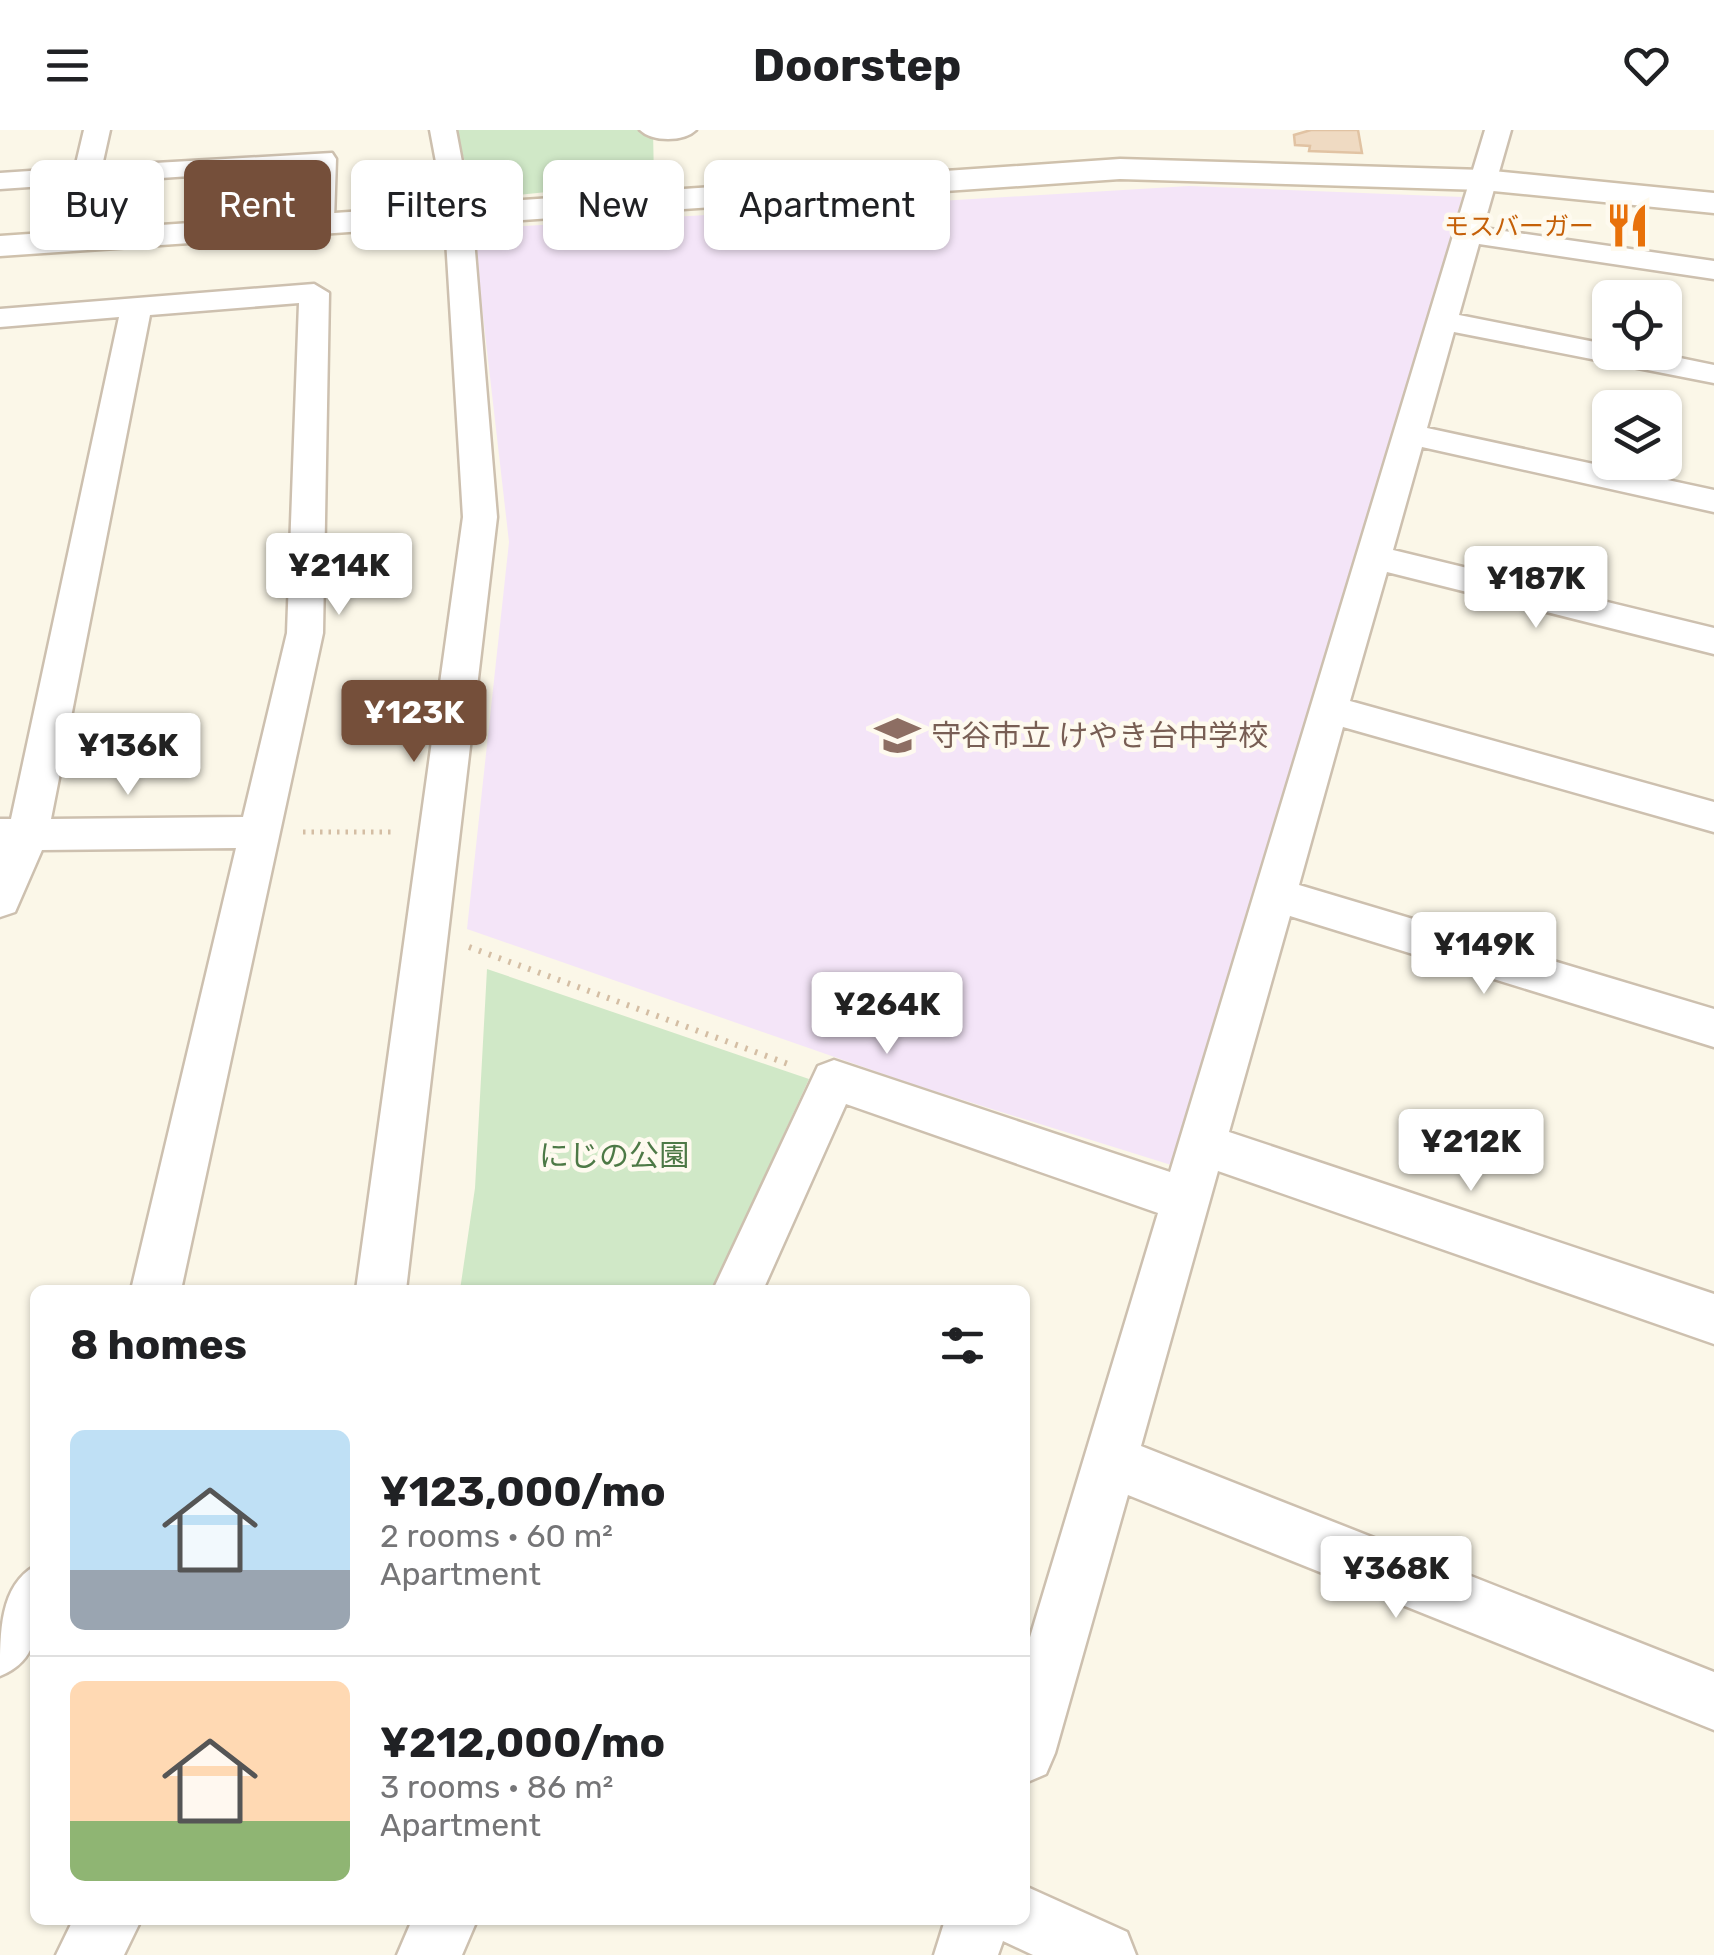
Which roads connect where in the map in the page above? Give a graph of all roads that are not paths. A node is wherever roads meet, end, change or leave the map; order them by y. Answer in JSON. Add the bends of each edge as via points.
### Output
{"nodes":[{"id":1,"x":97,"y":130,"type":"edge"},
{"id":2,"x":324,"y":130,"type":"edge"},
{"id":3,"x":443,"y":130,"type":"edge"},
{"id":4,"x":653,"y":130,"type":"edge"},
{"id":5,"x":683,"y":130,"type":"edge"},
{"id":6,"x":1498,"y":130,"type":"edge"},
{"id":7,"x":1101,"y":136,"type":"dead end"},
{"id":8,"x":323,"y":158,"type":"joint"},
{"id":9,"x":90,"y":160,"type":"edge"},
{"id":10,"x":164,"y":169,"type":"edge"},
{"id":11,"x":1120,"y":169,"type":"junction"},
{"id":12,"x":30,"y":179,"type":"edge"},
{"id":13,"x":1483,"y":180,"type":"junction"},
{"id":14,"x":0,"y":181,"type":"edge"},
{"id":15,"x":1714,"y":203,"type":"edge"},
{"id":16,"x":331,"y":219,"type":"edge"},
{"id":17,"x":184,"y":231,"type":"edge"},
{"id":18,"x":1467,"y":234,"type":"junction"},
{"id":19,"x":0,"y":246,"type":"edge"},
{"id":20,"x":1714,"y":270,"type":"edge"},
{"id":21,"x":136,"y":308,"type":"junction"},
{"id":22,"x":0,"y":318,"type":"edge"},
{"id":23,"x":1442,"y":321,"type":"junction"},
{"id":24,"x":1714,"y":374,"type":"edge"},
{"id":25,"x":1409,"y":434,"type":"junction"},
{"id":26,"x":1714,"y":501,"type":"edge"},
{"id":27,"x":1373,"y":557,"type":"junction"},
{"id":28,"x":1714,"y":641,"type":"edge"},
{"id":29,"x":1329,"y":709,"type":"junction"},
{"id":30,"x":1714,"y":817,"type":"edge"},
{"id":31,"x":257,"y":832,"type":"junction"},
{"id":32,"x":14,"y":835,"type":"edge"},
{"id":33,"x":1275,"y":895,"type":"junction"},
{"id":34,"x":0,"y":900,"type":"edge"},
{"id":35,"x":1714,"y":1028,"type":"edge"},
{"id":36,"x":1202,"y":1144,"type":"junction"},
{"id":37,"x":1186,"y":1200,"type":"junction"},
{"id":38,"x":157,"y":1285,"type":"edge"},
{"id":39,"x":382,"y":1285,"type":"edge"},
{"id":40,"x":740,"y":1285,"type":"edge"},
{"id":41,"x":1714,"y":1319,"type":"edge"},
{"id":42,"x":1110,"y":1461,"type":"junction"},
{"id":43,"x":30,"y":1601,"type":"edge"},
{"id":44,"x":0,"y":1646,"type":"edge"},
{"id":45,"x":1714,"y":1700,"type":"edge"},
{"id":46,"x":1030,"y":1736,"type":"edge"},
{"id":47,"x":1030,"y":1920,"type":"edge"},
{"id":48,"x":106,"y":1925,"type":"edge"},
{"id":49,"x":443,"y":1925,"type":"edge"},
{"id":50,"x":975,"y":1925,"type":"edge"},
{"id":51,"x":88,"y":1955,"type":"edge"},
{"id":52,"x":428,"y":1955,"type":"edge"},
{"id":53,"x":966,"y":1955,"type":"edge"},
{"id":54,"x":1104,"y":1955,"type":"edge"}],
"edges":[{"from":1,"to":9,"type":"street"},
{"from":2,"to":8,"type":"street"},
{"from":3,"to":39,"type":"street","bridge":true,"via":[[460,240],[480,517]]},
{"from":4,"to":5,"type":"street"},
{"from":6,"to":13,"type":"street"},
{"from":7,"to":11,"type":"street"},
{"from":8,"to":10,"type":"street"},
{"from":11,"to":13,"type":"street"},
{"from":11,"to":16,"type":"street"},
{"from":12,"to":14,"type":"street"},
{"from":13,"to":15,"type":"street"},
{"from":13,"to":18,"type":"street"},
{"from":17,"to":19,"type":"street"},
{"from":18,"to":20,"type":"street"},
{"from":18,"to":23,"type":"street"},
{"from":21,"to":22,"type":"street"},
{"from":21,"to":31,"type":"street","via":[[314,292],[305,632]]},
{"from":21,"to":32,"type":"street"},
{"from":23,"to":24,"type":"street"},
{"from":23,"to":25,"type":"street"},
{"from":25,"to":26,"type":"street"},
{"from":25,"to":27,"type":"street"},
{"from":27,"to":28,"type":"street"},
{"from":27,"to":29,"type":"street"},
{"from":29,"to":30,"type":"street"},
{"from":29,"to":33,"type":"street"},
{"from":31,"to":32,"type":"street"},
{"from":31,"to":38,"type":"street"},
{"from":32,"to":34,"type":"street"},
{"from":33,"to":35,"type":"street"},
{"from":33,"to":36,"type":"street"},
{"from":36,"to":37,"type":"street"},
{"from":36,"to":41,"type":"street"},
{"from":37,"to":40,"type":"street","via":[[834,1080]]},
{"from":37,"to":42,"type":"street"},
{"from":42,"to":45,"type":"street"},
{"from":42,"to":46,"type":"street"},
{"from":43,"to":44,"type":"street"},
{"from":47,"to":54,"type":"street"},
{"from":48,"to":51,"type":"street"},
{"from":49,"to":52,"type":"street"},
{"from":50,"to":53,"type":"street"}]}
